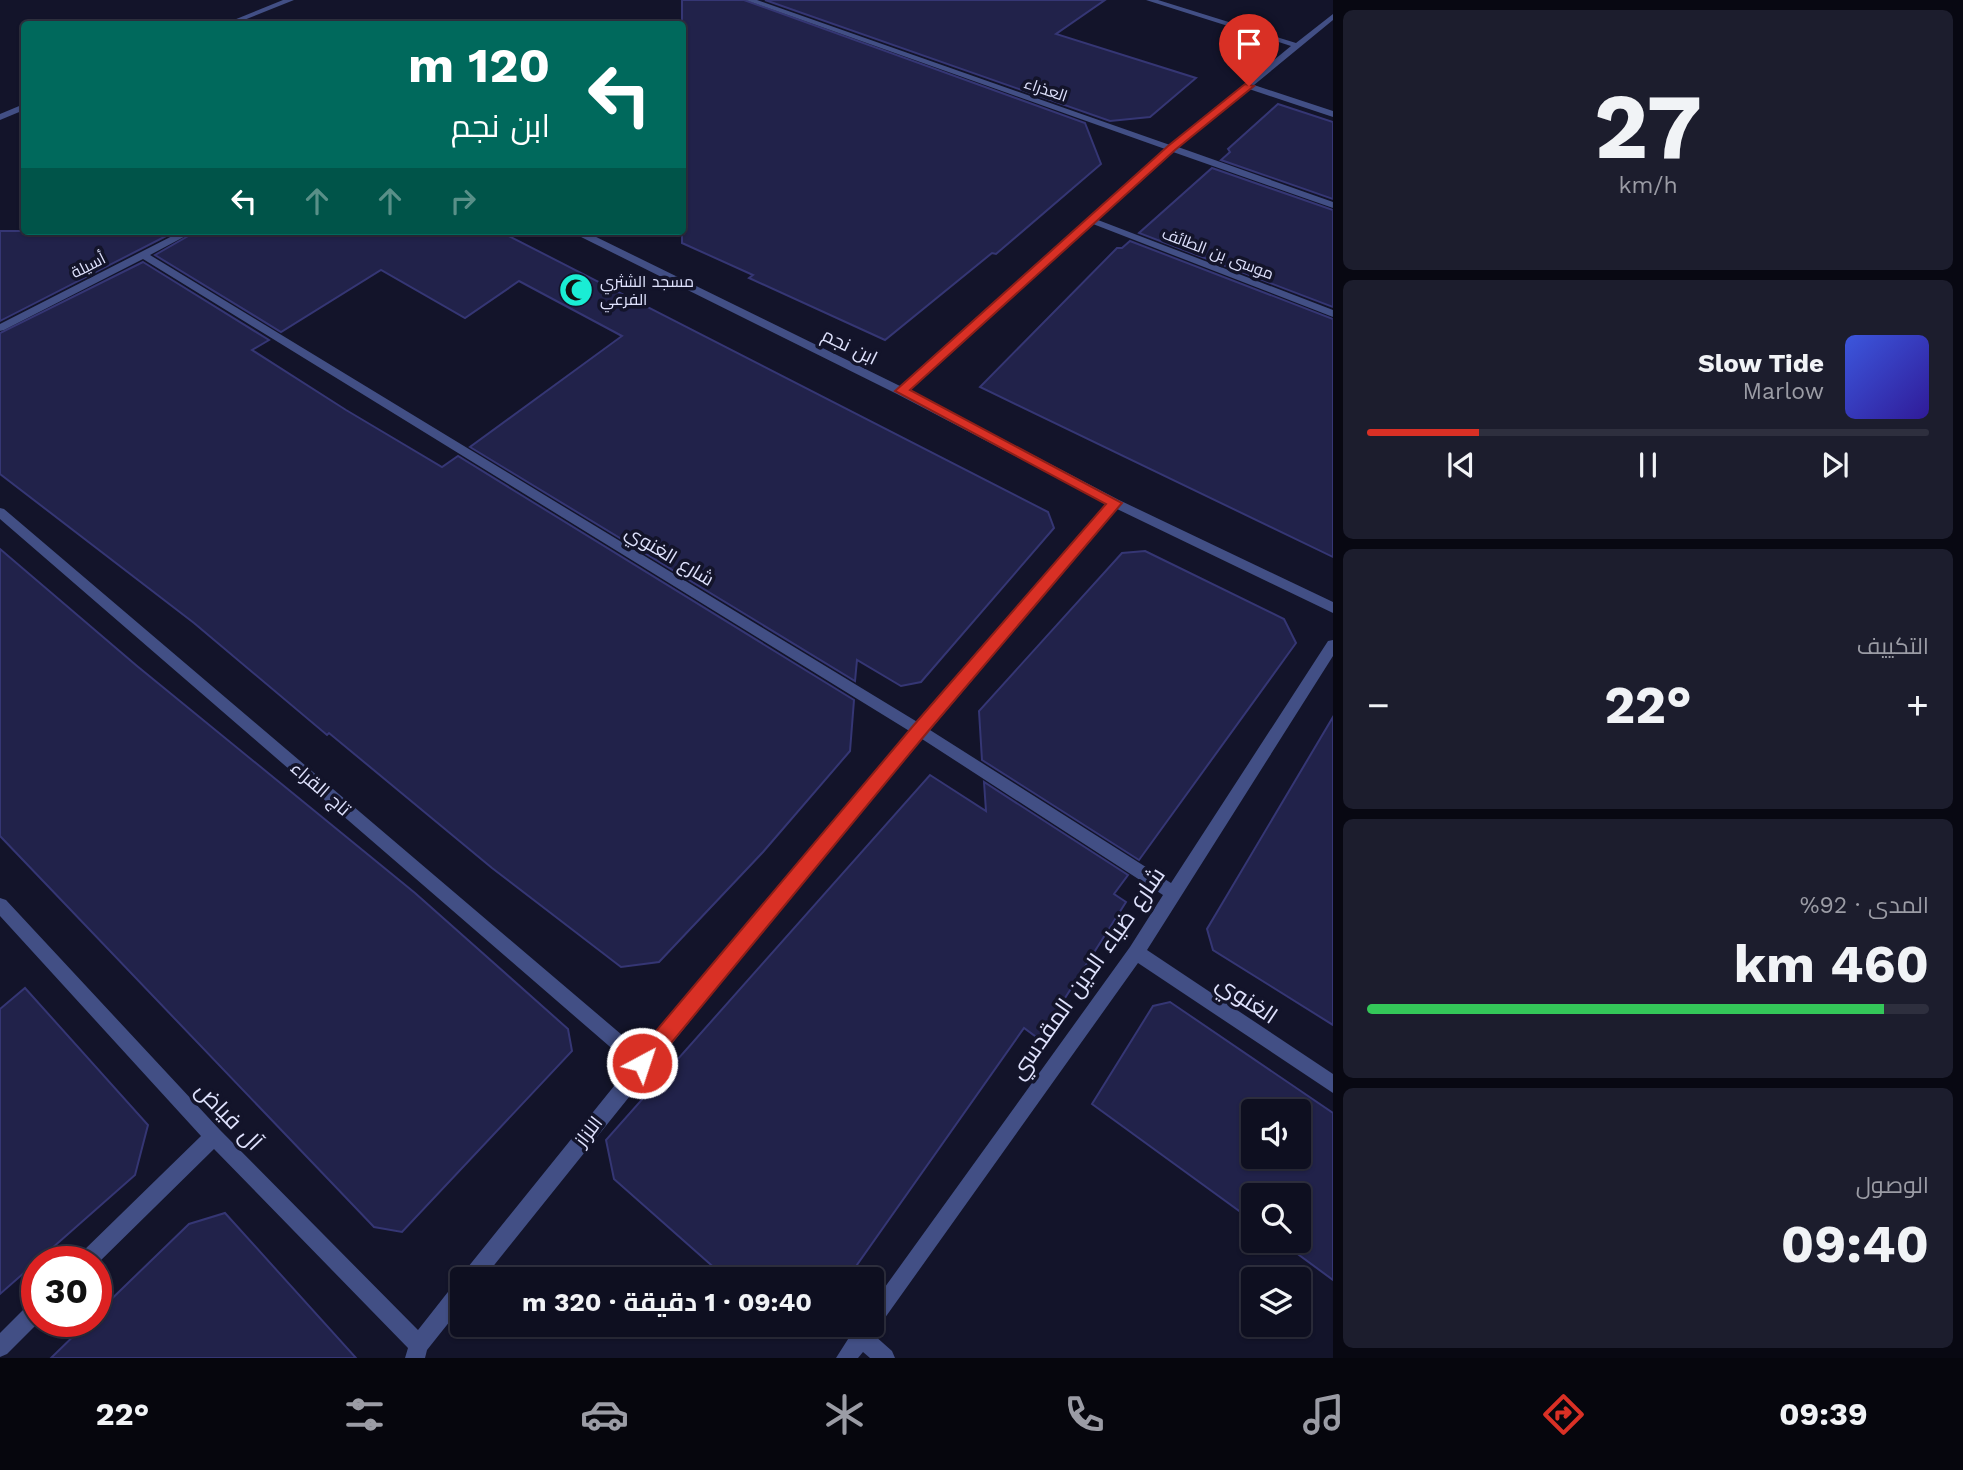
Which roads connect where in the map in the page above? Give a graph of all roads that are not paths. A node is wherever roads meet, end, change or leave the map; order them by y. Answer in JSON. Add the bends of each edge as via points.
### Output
{"nodes":[{"id":1,"x":289,"y":0,"type":"edge"},
{"id":2,"x":750,"y":0,"type":"edge"},
{"id":3,"x":1150,"y":0,"type":"edge"},
{"id":4,"x":1333,"y":16,"type":"edge"},
{"id":5,"x":236,"y":21,"type":"edge"},
{"id":6,"x":1298,"y":46,"type":"junction"},
{"id":7,"x":1249,"y":86,"type":"junction"},
{"id":8,"x":21,"y":108,"type":"edge"},
{"id":9,"x":1333,"y":114,"type":"edge"},
{"id":10,"x":0,"y":117,"type":"edge"},
{"id":11,"x":1172,"y":148,"type":"junction"},
{"id":12,"x":1333,"y":205,"type":"edge"},
{"id":13,"x":1093,"y":221,"type":"junction"},
{"id":14,"x":182,"y":235,"type":"edge"},
{"id":15,"x":584,"y":235,"type":"edge"},
{"id":16,"x":143,"y":255,"type":"junction"},
{"id":17,"x":1333,"y":314,"type":"edge"},
{"id":18,"x":0,"y":327,"type":"edge"},
{"id":19,"x":901,"y":391,"type":"junction"},
{"id":20,"x":1115,"y":503,"type":"junction"},
{"id":21,"x":0,"y":512,"type":"edge"},
{"id":22,"x":1333,"y":608,"type":"edge"},
{"id":23,"x":1333,"y":645,"type":"edge"},
{"id":24,"x":919,"y":730,"type":"junction"},
{"id":25,"x":1173,"y":893,"type":"junction"},
{"id":26,"x":0,"y":905,"type":"edge"},
{"id":27,"x":1136,"y":952,"type":"junction"},
{"id":28,"x":642,"y":1063,"type":"junction"},
{"id":29,"x":1333,"y":1084,"type":"edge"},
{"id":30,"x":214,"y":1136,"type":"junction"},
{"id":31,"x":102,"y":1246,"type":"edge"},
{"id":32,"x":480,"y":1267,"type":"edge"},
{"id":33,"x":884,"y":1303,"type":"edge"},
{"id":34,"x":450,"y":1306,"type":"edge"},
{"id":35,"x":21,"y":1326,"type":"edge"},
{"id":36,"x":860,"y":1337,"type":"edge"},
{"id":37,"x":873,"y":1337,"type":"edge"},
{"id":38,"x":0,"y":1346,"type":"edge"},
{"id":39,"x":417,"y":1351,"type":"edge"},
{"id":40,"x":846,"y":1358,"type":"edge"},
{"id":41,"x":886,"y":1358,"type":"edge"}],
"edges":[{"from":1,"to":5,"type":"street"},
{"from":2,"to":11,"type":"street","name":"العذراء"},
{"from":3,"to":6,"type":"street"},
{"from":4,"to":6,"type":"street"},
{"from":6,"to":7,"type":"street"},
{"from":7,"to":9,"type":"street"},
{"from":7,"to":11,"type":"street"},
{"from":8,"to":10,"type":"street"},
{"from":11,"to":12,"type":"street","name":"العذراء"},
{"from":11,"to":13,"type":"street"},
{"from":13,"to":17,"type":"street","name":"موسى بن الطائف"},
{"from":13,"to":19,"type":"street"},
{"from":14,"to":16,"type":"street","name":"أسيلة"},
{"from":15,"to":19,"type":"street","name":"ابن نجم"},
{"from":16,"to":18,"type":"street","name":"أسيلة"},
{"from":16,"to":24,"type":"street","name":"شارع الغنوي"},
{"from":19,"to":20,"type":"street","name":"ابن نجم"},
{"from":20,"to":22,"type":"street","name":"ابن نجم"},
{"from":20,"to":24,"type":"street","name":"اللزاز"},
{"from":21,"to":28,"type":"street","name":"تاج القراء"},
{"from":23,"to":25,"type":"street","name":"شارع ضياء الدين المقدسي"},
{"from":24,"to":25,"type":"street","name":"شارع الغنوي"},
{"from":24,"to":28,"type":"street","name":"اللزاز"},
{"from":25,"to":27,"type":"street","name":"شارع ضياء الدين المقدسي"},
{"from":26,"to":30,"type":"street","name":"آل فياض"},
{"from":27,"to":29,"type":"street","name":"الغنوي"},
{"from":27,"to":33,"type":"street","name":"شارع ضياء الدين المقدسي"},
{"from":28,"to":32,"type":"street","name":"اللزاز"},
{"from":30,"to":31,"type":"street"},
{"from":30,"to":39,"type":"street","name":"آل فياض"},
{"from":34,"to":39,"type":"street"},
{"from":35,"to":38,"type":"street"},
{"from":36,"to":40,"type":"street","name":"شارع ضياء الدين المقدسي"},
{"from":37,"to":41,"type":"street"}]}
